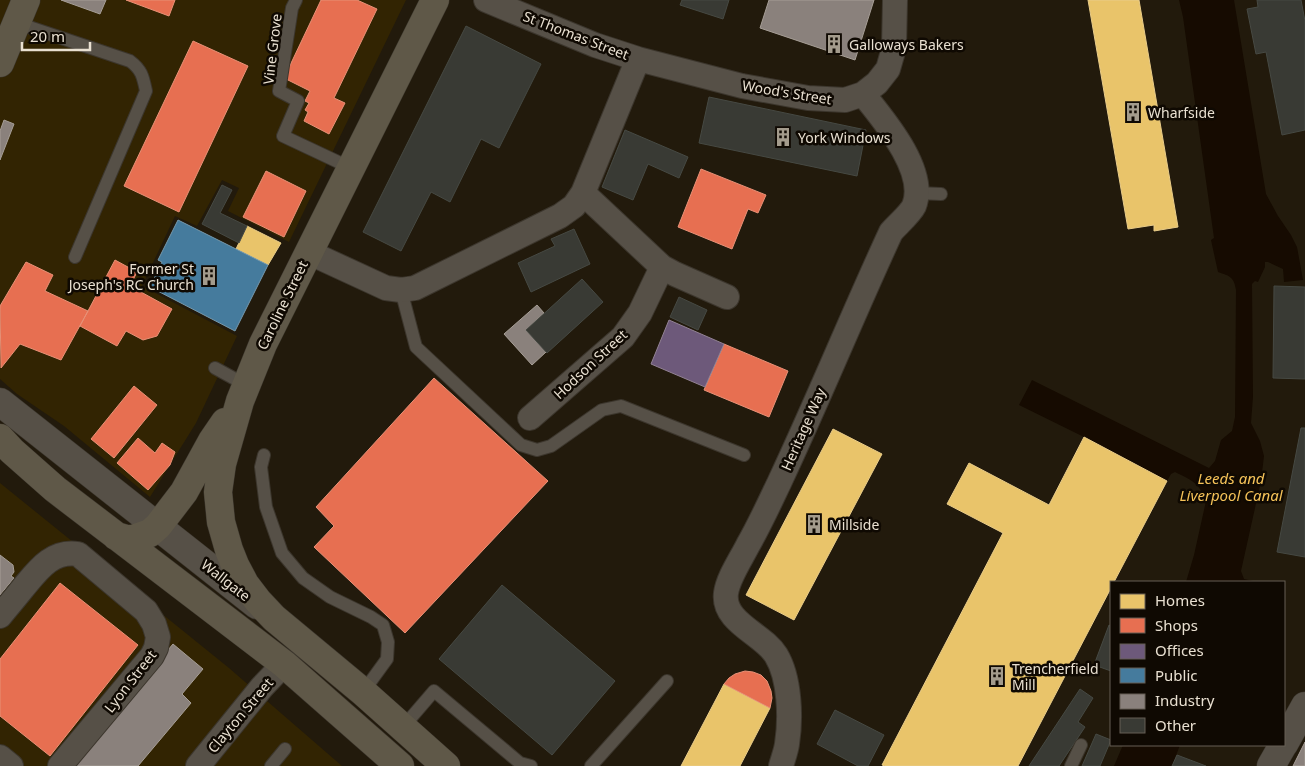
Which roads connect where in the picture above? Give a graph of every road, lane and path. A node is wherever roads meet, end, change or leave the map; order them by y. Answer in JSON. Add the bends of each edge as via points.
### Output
{"nodes":[{"id":1,"x":296,"y":0,"type":"edge"},
{"id":2,"x":435,"y":0,"type":"edge"},
{"id":3,"x":486,"y":0,"type":"edge"},
{"id":4,"x":895,"y":0,"type":"edge"},
{"id":5,"x":21,"y":11,"type":"edge"},
{"id":6,"x":638,"y":59,"type":"junction"},
{"id":7,"x":0,"y":63,"type":"edge"},
{"id":8,"x":863,"y":94,"type":"junction"},
{"id":9,"x":351,"y":168,"type":"junction"},
{"id":10,"x":583,"y":193,"type":"junction"},
{"id":11,"x":917,"y":193,"type":"junction"},
{"id":12,"x":941,"y":194,"type":"dead end"},
{"id":13,"x":308,"y":252,"type":"junction"},
{"id":14,"x":75,"y":257,"type":"dead end"},
{"id":15,"x":662,"y":267,"type":"junction"},
{"id":16,"x":401,"y":290,"type":"junction"},
{"id":17,"x":727,"y":297,"type":"dead end"},
{"id":18,"x":215,"y":368,"type":"dead end"},
{"id":19,"x":243,"y":393,"type":"junction"},
{"id":20,"x":0,"y":402,"type":"edge"},
{"id":21,"x":530,"y":418,"type":"dead end"},
{"id":22,"x":0,"y":438,"type":"edge"},
{"id":23,"x":264,"y":455,"type":"dead end"},
{"id":24,"x":744,"y":455,"type":"dead end"},
{"id":25,"x":158,"y":526,"type":"junction"},
{"id":26,"x":116,"y":536,"type":"junction"},
{"id":27,"x":0,"y":616,"type":"edge"},
{"id":28,"x":274,"y":618,"type":"junction"},
{"id":29,"x":284,"y":664,"type":"junction"},
{"id":30,"x":667,"y":681,"type":"dead end"},
{"id":31,"x":363,"y":692,"type":"junction"},
{"id":32,"x":1305,"y":706,"type":"edge"},
{"id":33,"x":402,"y":727,"type":"junction"},
{"id":34,"x":1285,"y":742,"type":"edge"},
{"id":35,"x":1081,"y":745,"type":"dead end"},
{"id":36,"x":1283,"y":746,"type":"edge"},
{"id":37,"x":285,"y":749,"type":"dead end"},
{"id":38,"x":0,"y":757,"type":"edge"},
{"id":39,"x":11,"y":766,"type":"edge"},
{"id":40,"x":60,"y":766,"type":"edge"},
{"id":41,"x":198,"y":766,"type":"edge"},
{"id":42,"x":271,"y":766,"type":"edge"},
{"id":43,"x":400,"y":766,"type":"edge"},
{"id":44,"x":446,"y":766,"type":"edge"},
{"id":45,"x":531,"y":766,"type":"edge"},
{"id":46,"x":591,"y":766,"type":"edge"},
{"id":47,"x":781,"y":766,"type":"edge"},
{"id":48,"x":1071,"y":766,"type":"edge"},
{"id":49,"x":1271,"y":766,"type":"edge"}],
"edges":[{"from":1,"to":9,"type":"lane","name":"Vine Grove","via":[[279,91],[298,101],[283,136]]},
{"from":2,"to":9,"type":"highway","name":"Caroline Street"},
{"from":3,"to":6,"type":"street","name":"St Thomas Street"},
{"from":4,"to":8,"type":"street","name":"Wood's Street","via":[[894,48],[888,69]]},
{"from":5,"to":7,"type":"highway"},
{"from":5,"to":14,"type":"lane","via":[[130,61],[143,76],[146,91]]},
{"from":6,"to":8,"type":"street","name":"Wood's Street","via":[[742,86],[808,98],[846,100]]},
{"from":6,"to":10,"type":"street"},
{"from":8,"to":11,"type":"street","via":[[904,151],[915,176]]},
{"from":9,"to":13,"type":"highway","name":"Caroline Street"},
{"from":10,"to":15,"type":"street"},
{"from":10,"to":16,"type":"street","via":[[574,206],[560,216],[415,288]]},
{"from":11,"to":12,"type":"lane"},
{"from":11,"to":47,"type":"street","name":"Heritage Way","via":[[913,207],[891,232],[726,594],[734,618],[764,642],[783,670],[788,716],[787,744]]},
{"from":13,"to":16,"type":"street","via":[[386,288]]},
{"from":13,"to":19,"type":"highway","name":"Caroline Street"},
{"from":15,"to":17,"type":"street"},
{"from":15,"to":21,"type":"street","name":"Hodson Street","via":[[640,313],[623,337]]},
{"from":16,"to":24,"type":"lane","via":[[416,347],[522,445],[537,450],[551,446],[602,410],[621,406]]},
{"from":18,"to":19,"type":"lane"},
{"from":19,"to":25,"type":"highway","via":[[184,492]]},
{"from":19,"to":28,"type":"highway","name":"Caroline Street","via":[[222,464],[218,492],[221,522],[229,550],[245,584]]},
{"from":20,"to":25,"type":"street","name":"Wallgate"},
{"from":22,"to":26,"type":"highway","via":[[55,488]]},
{"from":23,"to":31,"type":"lane","via":[[266,507],[282,553],[303,578],[330,597],[383,625],[388,642],[387,659]]},
{"from":25,"to":26,"type":"highway","via":[[150,533],[133,539]]},
{"from":25,"to":28,"type":"street","name":"Wallgate"},
{"from":26,"to":29,"type":"highway"},
{"from":27,"to":40,"type":"street","name":"Lyon Street","via":[[40,568],[59,555],[69,553],[78,554],[146,611],[154,624],[158,637],[152,656]]},
{"from":28,"to":31,"type":"highway","name":"Wallgate"},
{"from":29,"to":41,"type":"street","name":"Clayton Street"},
{"from":29,"to":43,"type":"highway"},
{"from":30,"to":46,"type":"lane"},
{"from":31,"to":33,"type":"highway","name":"Wallgate"},
{"from":32,"to":34,"type":"street"},
{"from":33,"to":44,"type":"highway","name":"Wallgate"},
{"from":33,"to":45,"type":"lane","via":[[434,691],[520,763]]},
{"from":35,"to":48,"type":"lane"},
{"from":36,"to":49,"type":"street"},
{"from":37,"to":42,"type":"lane"},
{"from":38,"to":39,"type":"street"}]}
